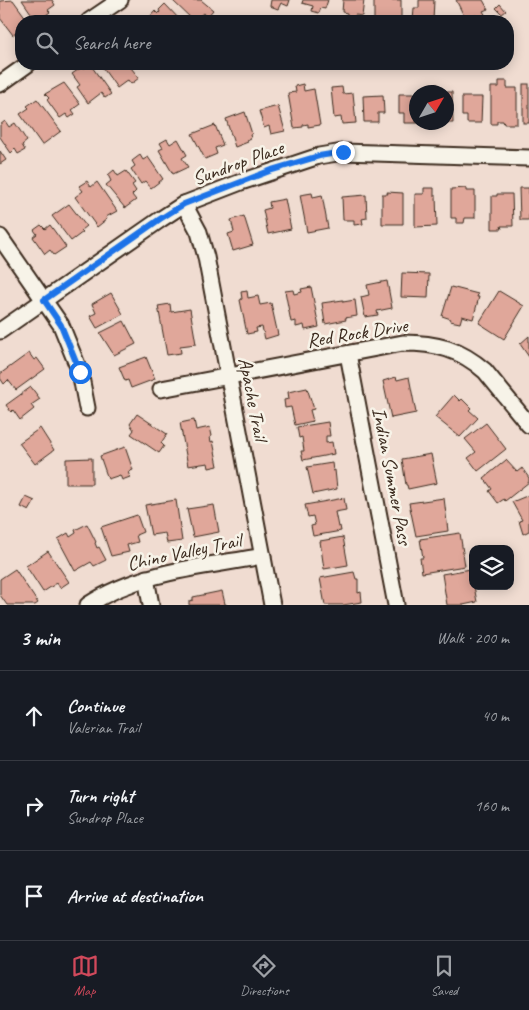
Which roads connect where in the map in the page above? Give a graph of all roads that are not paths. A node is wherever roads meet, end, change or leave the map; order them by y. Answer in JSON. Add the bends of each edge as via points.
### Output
{"nodes":[{"id":1,"x":120,"y":0,"type":"edge"},
{"id":2,"x":98,"y":15,"type":"edge"},
{"id":3,"x":20,"y":70,"type":"edge"},
{"id":4,"x":0,"y":84,"type":"edge"},
{"id":5,"x":529,"y":158,"type":"edge"},
{"id":6,"x":184,"y":204,"type":"junction"},
{"id":7,"x":0,"y":237,"type":"edge"},
{"id":8,"x":44,"y":300,"type":"junction"},
{"id":9,"x":0,"y":331,"type":"edge"},
{"id":10,"x":348,"y":354,"type":"junction"},
{"id":11,"x":228,"y":375,"type":"junction"},
{"id":12,"x":161,"y":389,"type":"dead end"},
{"id":13,"x":86,"y":408,"type":"dead end"},
{"id":14,"x":529,"y":425,"type":"edge"},
{"id":15,"x":263,"y":556,"type":"junction"},
{"id":16,"x":146,"y":578,"type":"junction"},
{"id":17,"x":88,"y":605,"type":"edge"},
{"id":18,"x":151,"y":605,"type":"edge"},
{"id":19,"x":272,"y":605,"type":"edge"},
{"id":20,"x":396,"y":605,"type":"edge"}],
"edges":[{"from":1,"to":2,"type":"street"},
{"from":3,"to":4,"type":"street"},
{"from":5,"to":6,"type":"street","name":"Sundrop Place","via":[[343,152],[272,170]]},
{"from":6,"to":8,"type":"street","name":"Sundrop Place"},
{"from":6,"to":11,"type":"street","name":"Apache Trail","via":[[199,232],[206,257]]},
{"from":7,"to":8,"type":"street"},
{"from":8,"to":9,"type":"street","name":"Sundrop Place"},
{"from":8,"to":13,"type":"street","via":[[70,345],[80,372]]},
{"from":10,"to":11,"type":"street","name":"Red Rock Drive"},
{"from":10,"to":14,"type":"street","name":"Red Rock Drive","via":[[403,343],[423,343],[452,350],[484,371]]},
{"from":10,"to":20,"type":"street","name":"Indian Summer Pass"},
{"from":11,"to":12,"type":"street","name":"Red Rock Drive"},
{"from":11,"to":15,"type":"street","name":"Apache Trail"},
{"from":15,"to":16,"type":"street","name":"Chino Valley Trail"},
{"from":15,"to":19,"type":"street","name":"Apache Trail"},
{"from":16,"to":17,"type":"street","name":"Chino Valley Trail"},
{"from":16,"to":18,"type":"street"}]}
